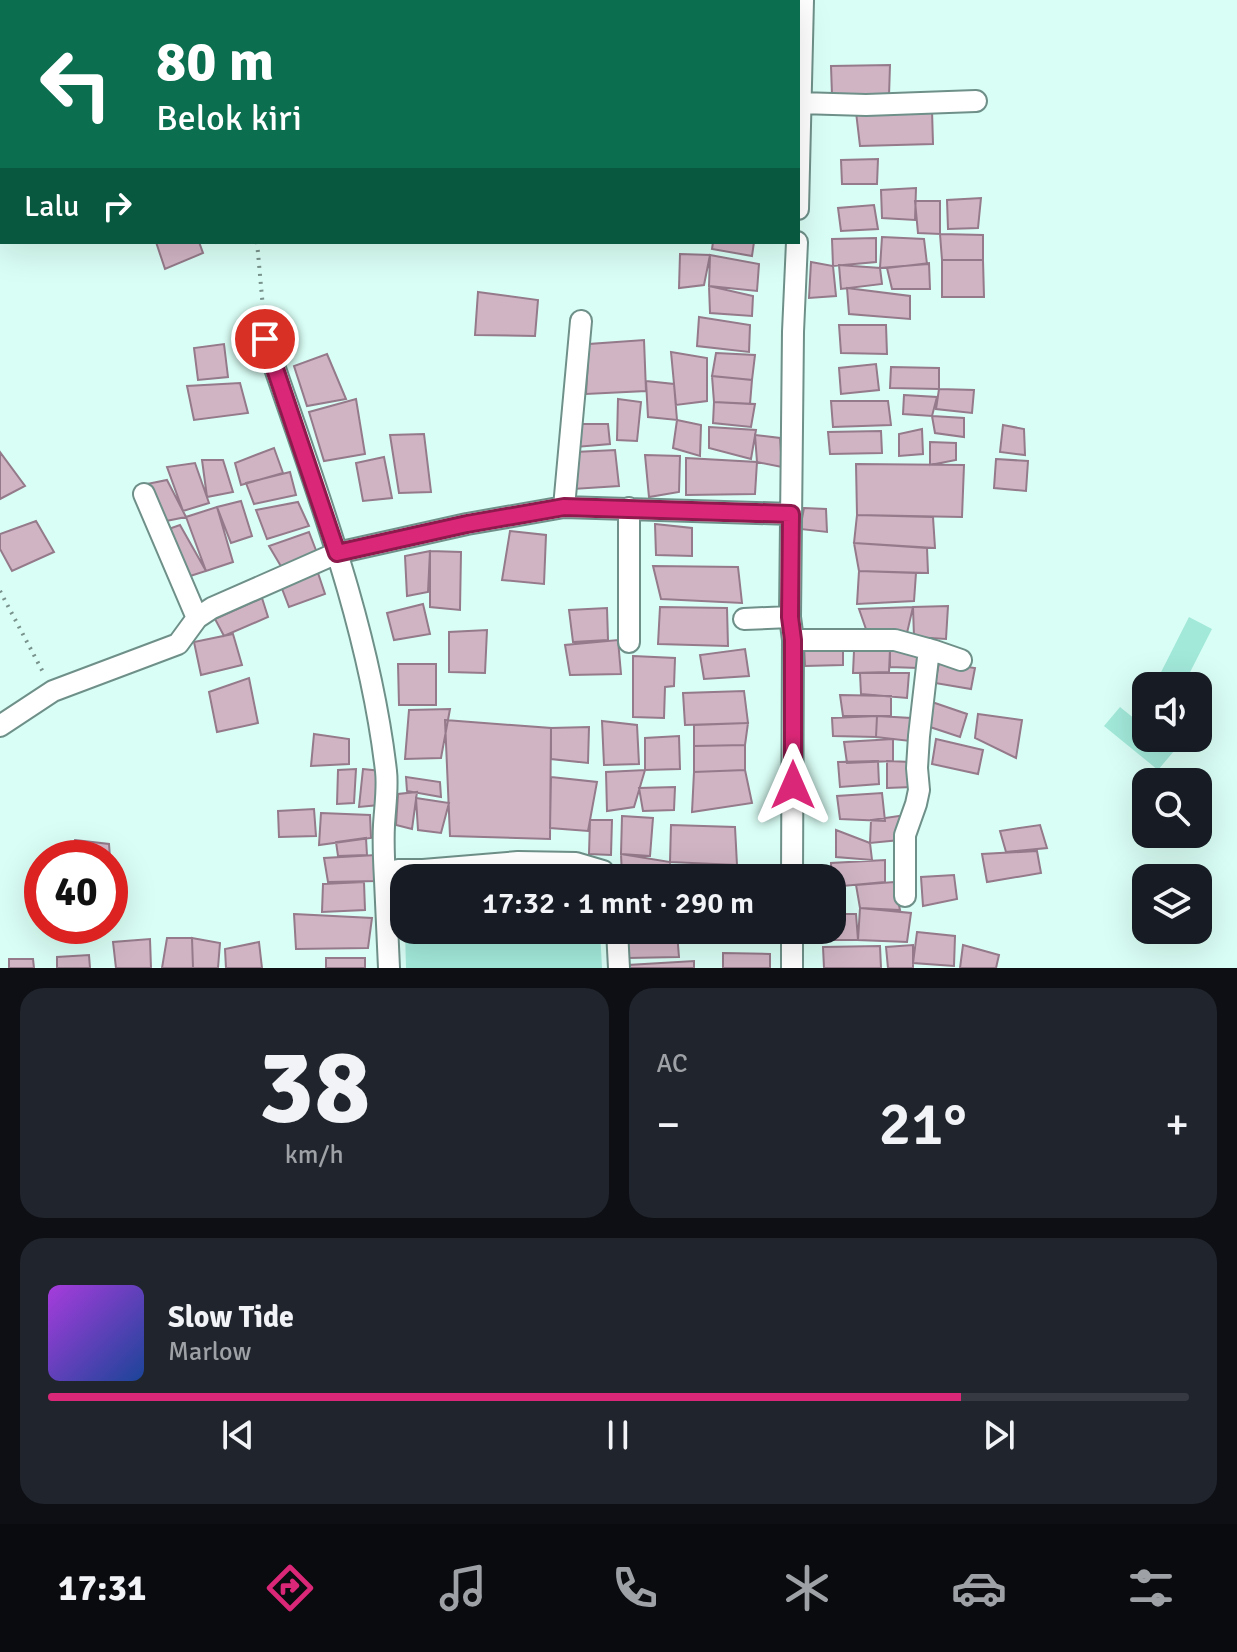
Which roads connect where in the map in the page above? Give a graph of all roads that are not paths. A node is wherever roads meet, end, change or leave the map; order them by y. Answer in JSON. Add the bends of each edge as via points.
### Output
{"nodes":[{"id":1,"x":803,"y":0,"type":"edge"},
{"id":2,"x":976,"y":101,"type":"dead end"},
{"id":3,"x":800,"y":103,"type":"joint"},
{"id":4,"x":797,"y":244,"type":"edge"},
{"id":5,"x":581,"y":321,"type":"dead end"},
{"id":6,"x":265,"y":339,"type":"road end"},
{"id":7,"x":144,"y":494,"type":"dead end"},
{"id":8,"x":564,"y":507,"type":"junction"},
{"id":9,"x":629,"y":508,"type":"junction"},
{"id":10,"x":791,"y":514,"type":"junction"},
{"id":11,"x":337,"y":553,"type":"junction"},
{"id":12,"x":790,"y":617,"type":"junction"},
{"id":13,"x":197,"y":618,"type":"junction"},
{"id":14,"x":744,"y":619,"type":"dead end"},
{"id":15,"x":793,"y":640,"type":"junction"},
{"id":16,"x":629,"y":642,"type":"dead end"},
{"id":17,"x":929,"y":649,"type":"junction"},
{"id":18,"x":961,"y":660,"type":"dead end"},
{"id":19,"x":0,"y":726,"type":"edge"},
{"id":20,"x":494,"y":864,"type":"edge"},
{"id":21,"x":579,"y":864,"type":"edge"},
{"id":22,"x":792,"y":864,"type":"edge"},
{"id":23,"x":390,"y":876,"type":"edge"},
{"id":24,"x":385,"y":880,"type":"junction"},
{"id":25,"x":905,"y":896,"type":"dead end"},
{"id":26,"x":618,"y":944,"type":"edge"},
{"id":27,"x":792,"y":944,"type":"edge"},
{"id":28,"x":389,"y":968,"type":"edge"},
{"id":29,"x":619,"y":968,"type":"edge"},
{"id":30,"x":792,"y":968,"type":"edge"}],
"edges":[{"from":1,"to":3,"type":"street"},
{"from":2,"to":3,"type":"street"},
{"from":4,"to":10,"type":"street"},
{"from":5,"to":8,"type":"street"},
{"from":6,"to":11,"type":"street"},
{"from":7,"to":13,"type":"street"},
{"from":8,"to":9,"type":"street"},
{"from":8,"to":11,"type":"street"},
{"from":9,"to":10,"type":"street"},
{"from":9,"to":16,"type":"street"},
{"from":10,"to":12,"type":"street"},
{"from":11,"to":13,"type":"street"},
{"from":11,"to":24,"type":"street","via":[[367,662],[387,775]]},
{"from":12,"to":14,"type":"street"},
{"from":12,"to":15,"type":"street"},
{"from":13,"to":19,"type":"street","via":[[178,644],[53,691]]},
{"from":15,"to":17,"type":"street","via":[[895,640]]},
{"from":15,"to":22,"type":"street"},
{"from":17,"to":18,"type":"street"},
{"from":17,"to":25,"type":"street","via":[[919,790],[905,835]]},
{"from":20,"to":21,"type":"street"},
{"from":23,"to":24,"type":"street"},
{"from":24,"to":28,"type":"street"},
{"from":26,"to":29,"type":"street"},
{"from":27,"to":30,"type":"street"}]}
